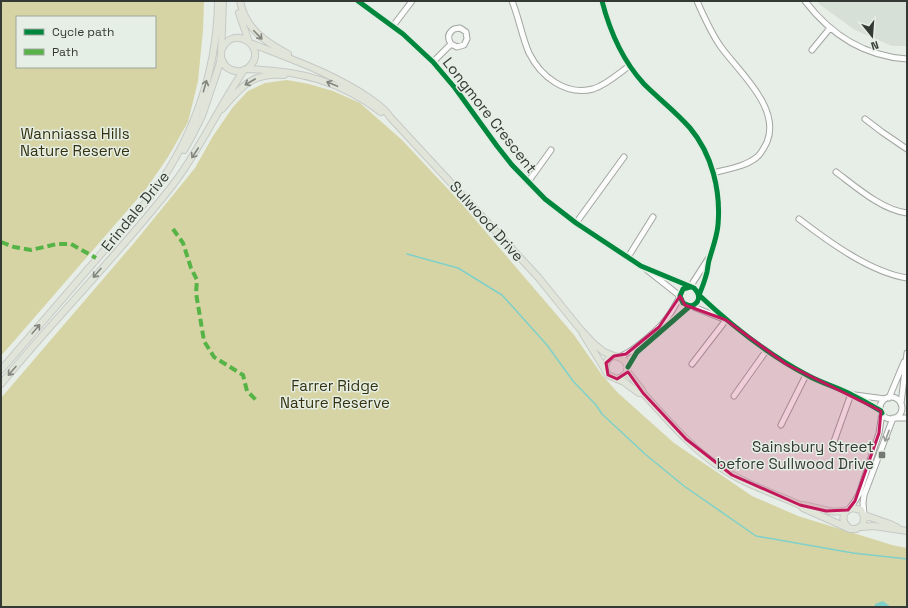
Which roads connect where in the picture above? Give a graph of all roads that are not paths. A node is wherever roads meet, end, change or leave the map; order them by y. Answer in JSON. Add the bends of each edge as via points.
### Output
{"nodes":[{"id":1,"x":218,"y":1,"type":"edge"},
{"id":2,"x":223,"y":1,"type":"edge"},
{"id":3,"x":237,"y":1,"type":"edge"},
{"id":4,"x":240,"y":1,"type":"edge"},
{"id":5,"x":358,"y":1,"type":"edge"},
{"id":6,"x":412,"y":1,"type":"edge"},
{"id":7,"x":512,"y":1,"type":"edge"},
{"id":8,"x":602,"y":1,"type":"edge"},
{"id":9,"x":697,"y":1,"type":"edge"},
{"id":10,"x":805,"y":1,"type":"edge"},
{"id":11,"x":393,"y":26,"type":"junction"},
{"id":12,"x":830,"y":28,"type":"junction"},
{"id":13,"x":250,"y":42,"type":"junction"},
{"id":14,"x":451,"y":44,"type":"dead end"},
{"id":15,"x":812,"y":50,"type":"dead end"},
{"id":16,"x":221,"y":54,"type":"junction"},
{"id":17,"x":907,"y":59,"type":"edge"},
{"id":18,"x":433,"y":62,"type":"junction"},
{"id":19,"x":629,"y":66,"type":"junction"},
{"id":20,"x":246,"y":70,"type":"junction"},
{"id":21,"x":322,"y":72,"type":"junction"},
{"id":22,"x":315,"y":78,"type":"junction"},
{"id":23,"x":390,"y":117,"type":"junction"},
{"id":24,"x":214,"y":119,"type":"junction"},
{"id":25,"x":865,"y":119,"type":"dead end"},
{"id":26,"x":907,"y":149,"type":"edge"},
{"id":27,"x":551,"y":150,"type":"dead end"},
{"id":28,"x":624,"y":157,"type":"dead end"},
{"id":29,"x":174,"y":160,"type":"junction"},
{"id":30,"x":836,"y":172,"type":"dead end"},
{"id":31,"x":714,"y":173,"type":"junction"},
{"id":32,"x":528,"y":182,"type":"junction"},
{"id":33,"x":907,"y":213,"type":"edge"},
{"id":34,"x":653,"y":217,"type":"dead end"},
{"id":35,"x":799,"y":219,"type":"dead end"},
{"id":36,"x":576,"y":223,"type":"junction"},
{"id":37,"x":628,"y":257,"type":"junction"},
{"id":38,"x":709,"y":258,"type":"junction"},
{"id":39,"x":641,"y":266,"type":"junction"},
{"id":40,"x":907,"y":278,"type":"edge"},
{"id":41,"x":690,"y":287,"type":"junction"},
{"id":42,"x":699,"y":295,"type":"junction"},
{"id":43,"x":680,"y":296,"type":"junction"},
{"id":44,"x":691,"y":306,"type":"junction"},
{"id":45,"x":726,"y":320,"type":"junction"},
{"id":46,"x":580,"y":329,"type":"junction"},
{"id":47,"x":766,"y":351,"type":"junction"},
{"id":48,"x":907,"y":354,"type":"edge"},
{"id":49,"x":617,"y":356,"type":"junction"},
{"id":50,"x":692,"y":364,"type":"dead end"},
{"id":51,"x":627,"y":369,"type":"junction"},
{"id":52,"x":1,"y":370,"type":"edge"},
{"id":53,"x":605,"y":370,"type":"junction"},
{"id":54,"x":806,"y":375,"type":"junction"},
{"id":55,"x":617,"y":379,"type":"junction"},
{"id":56,"x":1,"y":384,"type":"edge"},
{"id":57,"x":643,"y":393,"type":"junction"},
{"id":58,"x":850,"y":394,"type":"junction"},
{"id":59,"x":734,"y":396,"type":"dead end"},
{"id":60,"x":887,"y":398,"type":"junction"},
{"id":61,"x":901,"y":404,"type":"junction"},
{"id":62,"x":907,"y":407,"type":"edge"},
{"id":63,"x":882,"y":412,"type":"junction"},
{"id":64,"x":894,"y":418,"type":"junction"},
{"id":65,"x":907,"y":418,"type":"edge"},
{"id":66,"x":781,"y":425,"type":"dead end"},
{"id":67,"x":832,"y":447,"type":"dead end"},
{"id":68,"x":800,"y":505,"type":"junction"},
{"id":69,"x":848,"y":509,"type":"junction"},
{"id":70,"x":864,"y":514,"type":"junction"},
{"id":71,"x":861,"y":527,"type":"junction"},
{"id":72,"x":848,"y":528,"type":"junction"},
{"id":73,"x":900,"y":529,"type":"junction"},
{"id":74,"x":907,"y":531,"type":"edge"}],
"edges":[{"from":29,"to":1,"type":"main road","name":"Erindale Drive","one_way":true,"via":[[192,124],[206,86],[214,50]]},
{"from":2,"to":16,"type":"main road"},
{"from":3,"to":13,"type":"main road"},
{"from":4,"to":21,"type":"main road","one_way":true,"via":[[245,17],[262,39]]},
{"from":5,"to":11,"type":"street","name":"Longmore Crescent"},
{"from":6,"to":11,"type":"street"},
{"from":7,"to":19,"type":"street","via":[[529,52],[542,72],[564,87],[574,90],[594,89]]},
{"from":8,"to":19,"type":"street","via":[[613,37]]},
{"from":9,"to":31,"type":"street","via":[[720,46],[757,93],[770,126],[768,140],[756,158]]},
{"from":10,"to":12,"type":"street"},
{"from":11,"to":18,"type":"street","name":"Longmore Crescent"},
{"from":12,"to":15,"type":"street"},
{"from":12,"to":17,"type":"street","via":[[865,50]]},
{"from":13,"to":16,"type":"main road","via":[[242,38],[229,40],[224,44]]},
{"from":13,"to":20,"type":"main road","via":[[255,56]]},
{"from":13,"to":21,"type":"main road","name":"Sulwood Drive"},
{"from":14,"to":18,"type":"street"},
{"from":16,"to":20,"type":"main road","via":[[227,68],[238,72]]},
{"from":16,"to":29,"type":"main road","via":[[216,76],[192,136]]},
{"from":18,"to":32,"type":"street","name":"Longmore Crescent"},
{"from":19,"to":31,"type":"street","via":[[691,129]]},
{"from":20,"to":22,"type":"main road","name":"Sulwood Drive","via":[[277,70]]},
{"from":20,"to":24,"type":"main road","name":"Erindale Drive"},
{"from":21,"to":23,"type":"main road","name":"Sulwood Drive","via":[[362,93]]},
{"from":23,"to":22,"type":"main road","name":"Sulwood Drive","one_way":true,"via":[[358,96]]},
{"from":22,"to":24,"type":"main road","one_way":true,"via":[[277,74],[261,76],[236,92]]},
{"from":23,"to":46,"type":"main road","name":"Sulwood Drive","via":[[538,277]]},
{"from":24,"to":56,"type":"main road","name":"Erindale Drive","one_way":true,"via":[[190,160],[151,211]]},
{"from":25,"to":26,"type":"street"},
{"from":27,"to":32,"type":"street"},
{"from":28,"to":36,"type":"street"},
{"from":52,"to":29,"type":"main road","name":"Erindale Drive","one_way":true,"via":[[144,204]]},
{"from":30,"to":33,"type":"street","via":[[879,202]]},
{"from":31,"to":38,"type":"street","via":[[719,210],[717,232]]},
{"from":32,"to":36,"type":"street","name":"Longmore Crescent"},
{"from":34,"to":37,"type":"street"},
{"from":35,"to":40,"type":"street","via":[[868,264]]},
{"from":36,"to":37,"type":"street","name":"Longmore Crescent"},
{"from":37,"to":39,"type":"street","name":"Longmore Crescent"},
{"from":38,"to":41,"type":"street"},
{"from":38,"to":42,"type":"street","via":[[706,278]]},
{"from":39,"to":41,"type":"street","name":"Longmore Crescent"},
{"from":39,"to":43,"type":"street","name":"Longmore Crescent"},
{"from":41,"to":42,"type":"street","via":[[696,289]]},
{"from":41,"to":43,"type":"street","via":[[683,289]]},
{"from":42,"to":44,"type":"street","via":[[697,302]]},
{"from":42,"to":45,"type":"street"},
{"from":43,"to":44,"type":"street","via":[[683,303]]},
{"from":43,"to":49,"type":"street","via":[[664,322],[632,350]]},
{"from":44,"to":45,"type":"street"},
{"from":44,"to":51,"type":"street","via":[[637,352]]},
{"from":45,"to":47,"type":"street"},
{"from":45,"to":50,"type":"street"},
{"from":46,"to":49,"type":"main road","name":"Sulwood Drive","via":[[598,347]]},
{"from":46,"to":53,"type":"main road","name":"Sulwood Drive"},
{"from":47,"to":54,"type":"street"},
{"from":47,"to":59,"type":"street"},
{"from":48,"to":60,"type":"street"},
{"from":48,"to":61,"type":"street"},
{"from":49,"to":51,"type":"main road","name":"Sulwood Drive","via":[[625,360]]},
{"from":49,"to":53,"type":"main road","via":[[606,362]]},
{"from":51,"to":55,"type":"main road","via":[[622,377]]},
{"from":51,"to":57,"type":"main road","name":"Sulwood Drive"},
{"from":53,"to":55,"type":"main road","name":"Sulwood Drive","via":[[608,375]]},
{"from":54,"to":58,"type":"street"},
{"from":54,"to":66,"type":"street"},
{"from":55,"to":57,"type":"main road","name":"Sulwood Drive"},
{"from":57,"to":68,"type":"main road","name":"Sulwood Drive","via":[[686,439],[711,461],[740,479]]},
{"from":58,"to":60,"type":"street"},
{"from":58,"to":63,"type":"street"},
{"from":58,"to":67,"type":"street"},
{"from":60,"to":61,"type":"street","via":[[895,398]]},
{"from":60,"to":63,"type":"street","via":[[881,404]]},
{"from":61,"to":62,"type":"street"},
{"from":61,"to":64,"type":"street","via":[[900,414]]},
{"from":63,"to":64,"type":"street","via":[[887,418]]},
{"from":63,"to":69,"type":"street","via":[[879,433],[859,494]]},
{"from":64,"to":65,"type":"street"},
{"from":64,"to":70,"type":"street","one_way":true,"via":[[864,495]]},
{"from":68,"to":69,"type":"main road","name":"Sulwood Drive","via":[[830,512]]},
{"from":68,"to":72,"type":"main road","name":"Sulwood Drive"},
{"from":69,"to":70,"type":"main road","via":[[858,509]]},
{"from":69,"to":72,"type":"main road","via":[[843,518]]},
{"from":70,"to":71,"type":"main road"},
{"from":70,"to":73,"type":"main road"},
{"from":71,"to":72,"type":"main road"},
{"from":71,"to":73,"type":"main road"},
{"from":73,"to":74,"type":"main road"}]}
